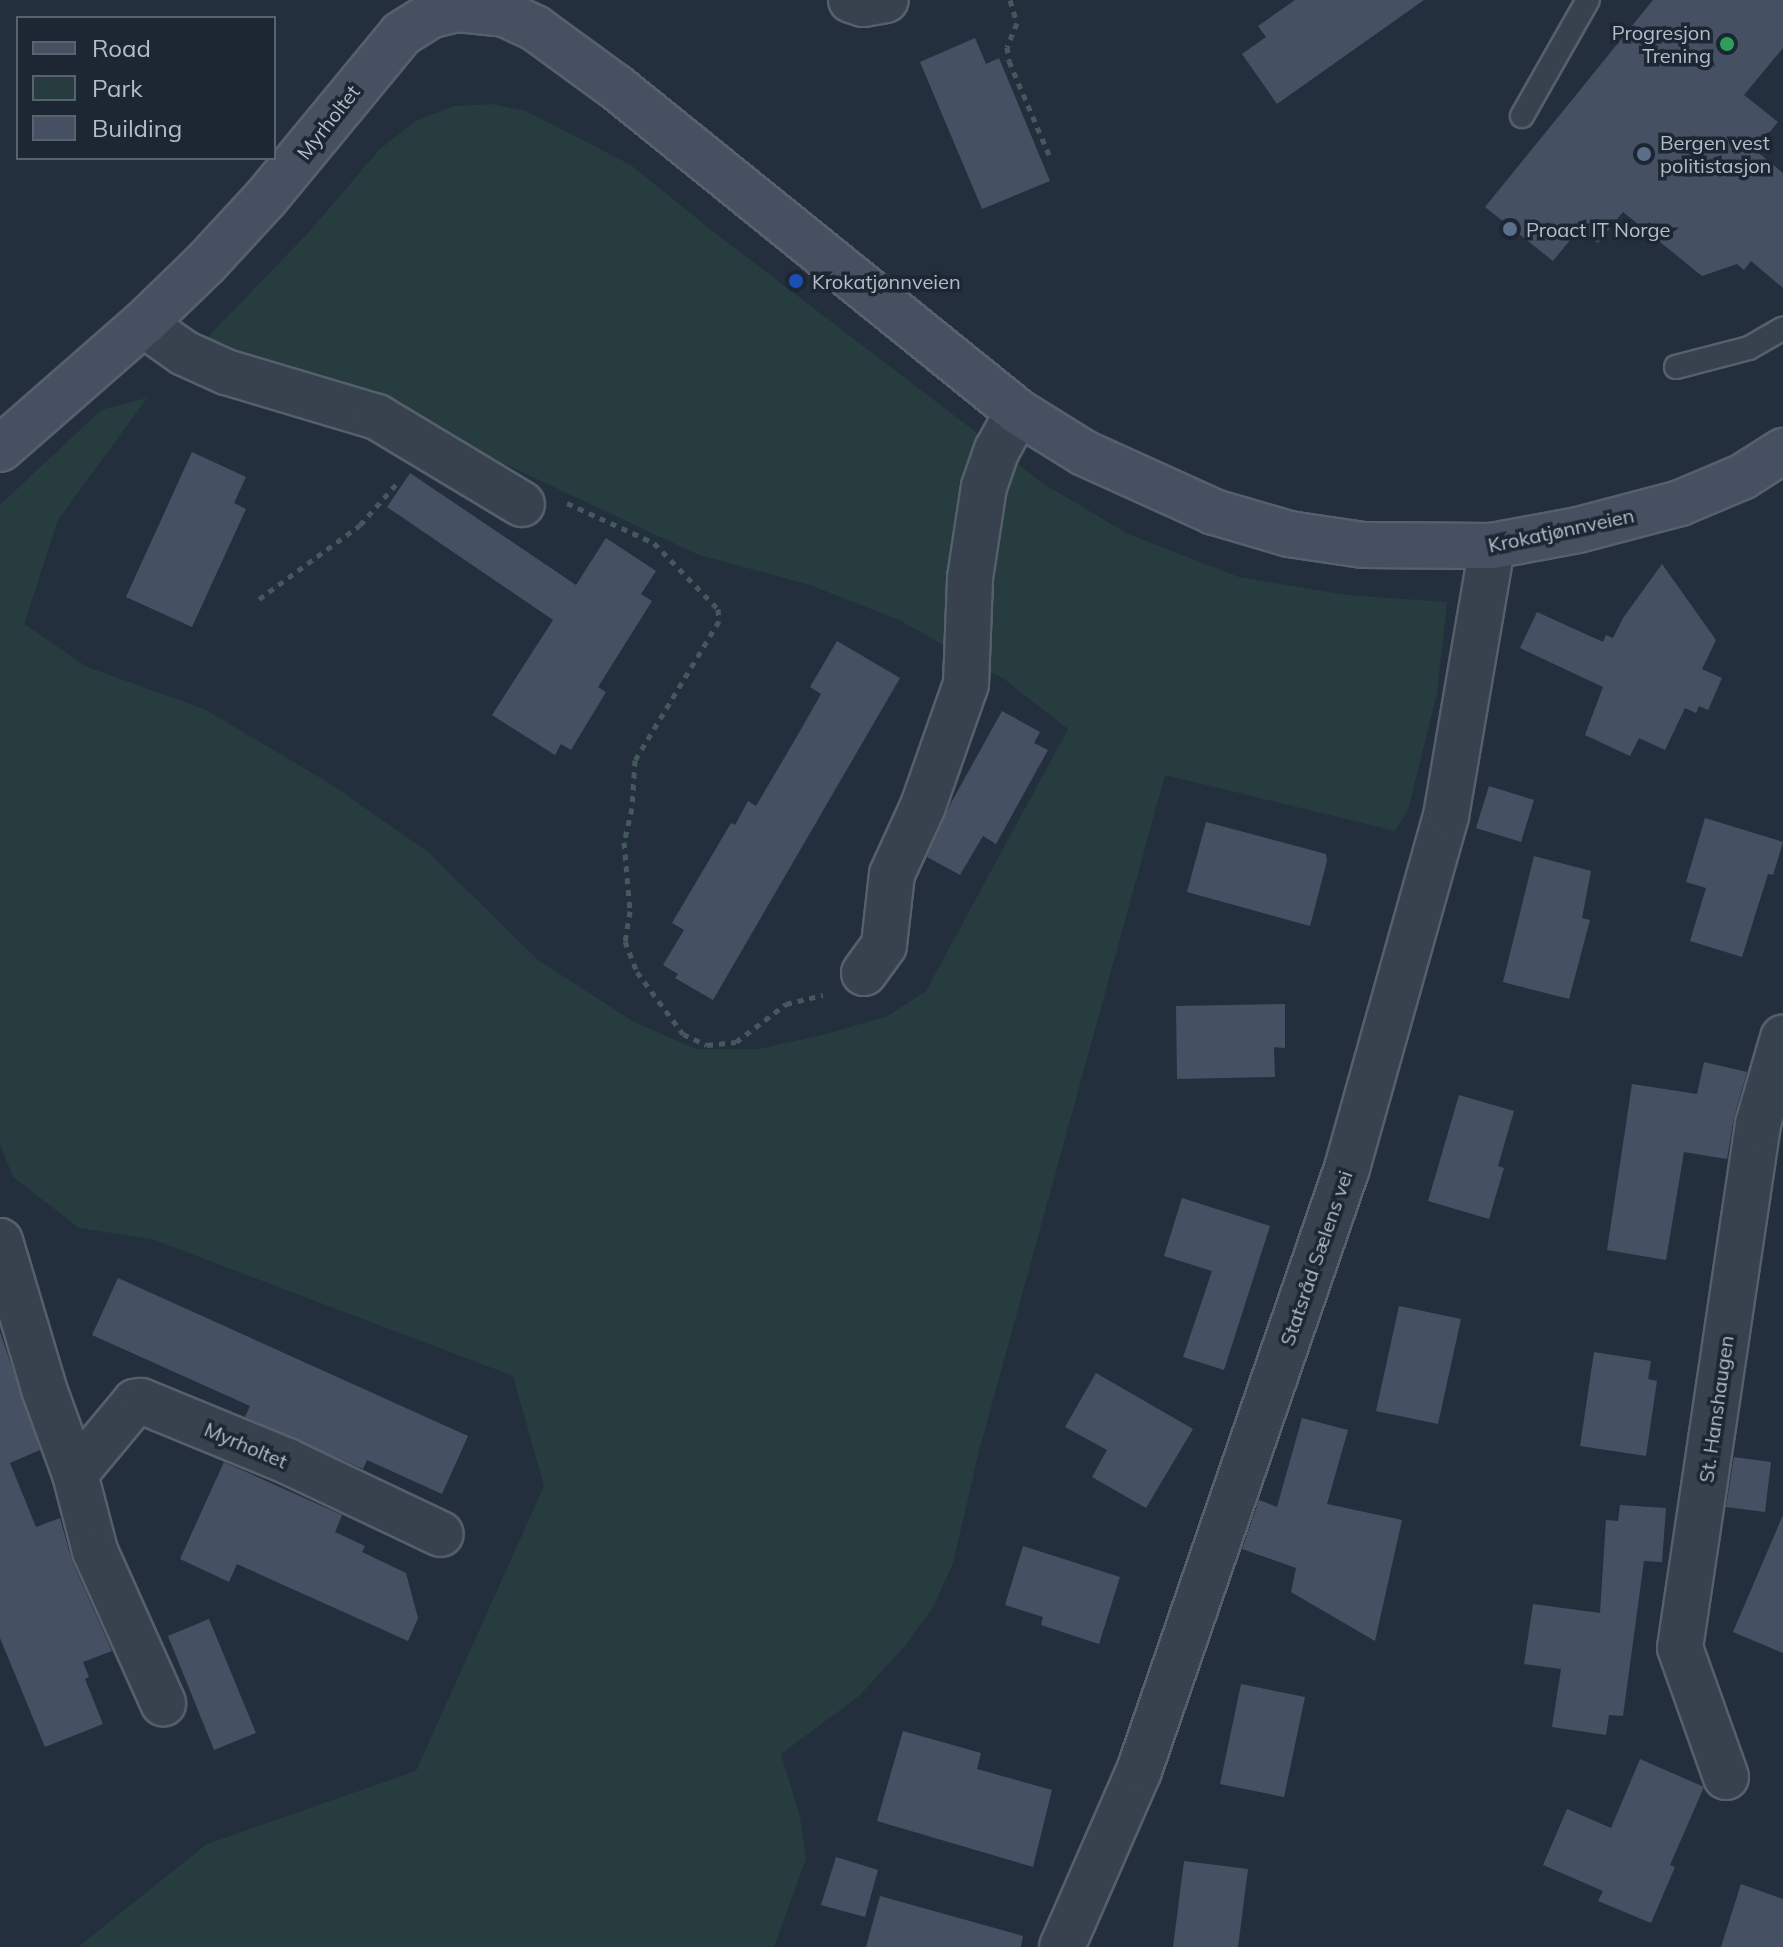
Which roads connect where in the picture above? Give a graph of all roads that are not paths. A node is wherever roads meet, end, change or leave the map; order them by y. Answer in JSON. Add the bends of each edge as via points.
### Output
{"nodes":[{"id":1,"x":851,"y":0,"type":"edge"},
{"id":2,"x":886,"y":0,"type":"edge"},
{"id":3,"x":1588,"y":0,"type":"edge"},
{"id":4,"x":454,"y":5,"type":"edge"},
{"id":5,"x":1522,"y":116,"type":"dead end"},
{"id":6,"x":143,"y":324,"type":"junction"},
{"id":7,"x":1783,"y":328,"type":"edge"},
{"id":8,"x":1676,"y":367,"type":"dead end"},
{"id":9,"x":1018,"y":412,"type":"junction"},
{"id":10,"x":0,"y":449,"type":"edge"},
{"id":11,"x":1783,"y":451,"type":"edge"},
{"id":12,"x":522,"y":504,"type":"road end"},
{"id":13,"x":1492,"y":546,"type":"junction"},
{"id":14,"x":864,"y":973,"type":"road end"},
{"id":15,"x":1783,"y":1038,"type":"edge"},
{"id":16,"x":0,"y":1241,"type":"edge"},
{"id":17,"x":75,"y":1474,"type":"junction"},
{"id":18,"x":441,"y":1534,"type":"dead end"},
{"id":19,"x":163,"y":1703,"type":"dead end"},
{"id":20,"x":1726,"y":1777,"type":"dead end"},
{"id":21,"x":1062,"y":1947,"type":"edge"}],
"edges":[{"from":1,"to":2,"type":"street"},
{"from":3,"to":5,"type":"lane"},
{"from":4,"to":6,"type":"main road","name":"Myrholtet","via":[[401,34],[266,198]]},
{"from":4,"to":9,"type":"main road","name":"Krokatjønnveien","via":[[505,14],[559,45]]},
{"from":6,"to":10,"type":"main road","name":"Myrholtet"},
{"from":6,"to":12,"type":"street","via":[[184,353],[226,372],[377,417]]},
{"from":7,"to":8,"type":"lane","via":[[1749,348]]},
{"from":9,"to":13,"type":"main road","name":"Krokatjønnveien","via":[[1144,483],[1214,512],[1289,534],[1363,545]]},
{"from":9,"to":14,"type":"street","via":[[984,487],[970,578],[966,684],[923,806],[892,874],[884,945]]},
{"from":11,"to":13,"type":"main road","name":"Krokatjønnveien","via":[[1742,477],[1680,503]]},
{"from":13,"to":21,"type":"street","name":"Statsråd Sælens vei","via":[[1446,816],[1347,1168],[1139,1771]]},
{"from":15,"to":20,"type":"street","name":"St. Hanshaugen","via":[[1758,1124],[1680,1648]]},
{"from":16,"to":17,"type":"street"},
{"from":17,"to":18,"type":"street","name":"Myrholtet","via":[[141,1401],[287,1461]]},
{"from":17,"to":19,"type":"street","via":[[95,1551]]}]}
